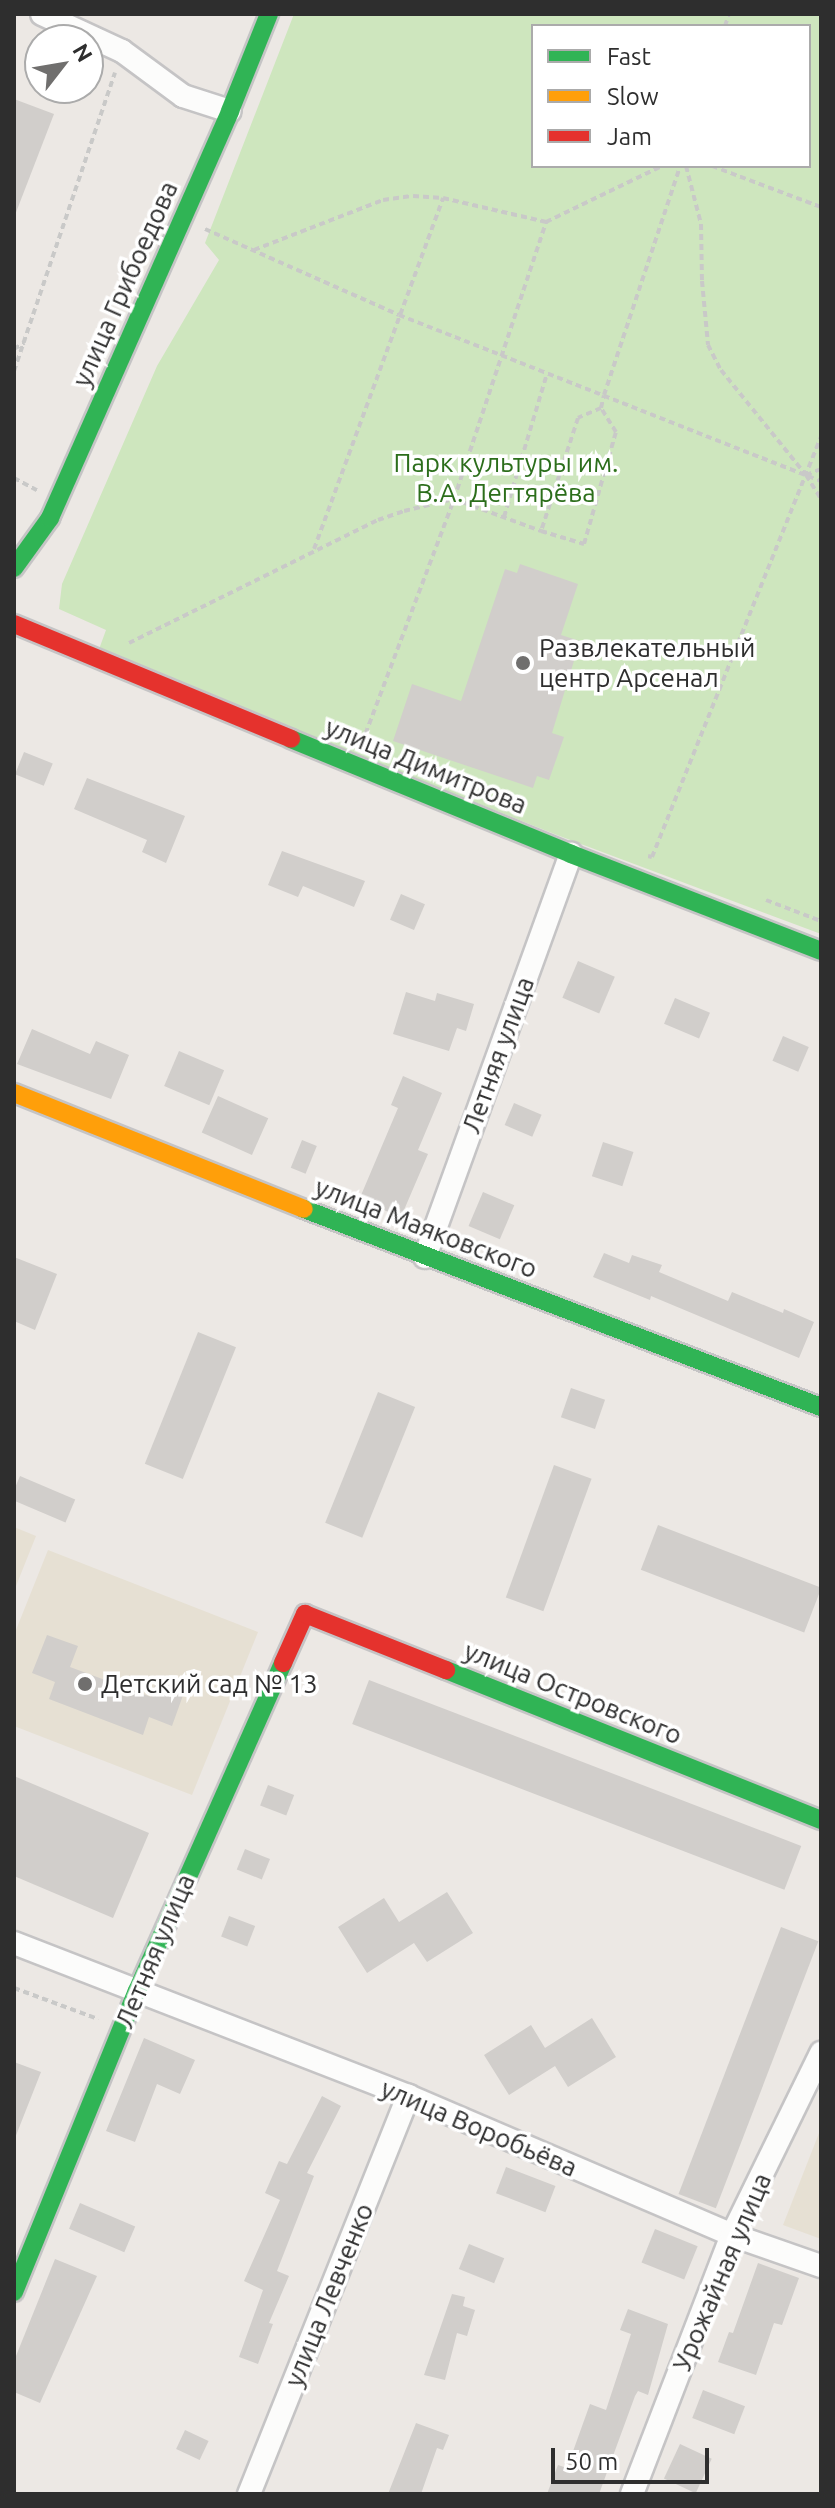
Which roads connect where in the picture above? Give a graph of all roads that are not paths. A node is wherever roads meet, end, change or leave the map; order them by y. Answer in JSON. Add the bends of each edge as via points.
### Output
{"nodes":[{"id":1,"x":42,"y":14,"type":"edge"},
{"id":2,"x":269,"y":14,"type":"edge"},
{"id":3,"x":230,"y":111,"type":"junction"},
{"id":4,"x":14,"y":568,"type":"edge"},
{"id":5,"x":14,"y":624,"type":"edge"},
{"id":6,"x":571,"y":854,"type":"junction"},
{"id":7,"x":821,"y":951,"type":"edge"},
{"id":8,"x":14,"y":1093,"type":"edge"},
{"id":9,"x":425,"y":1257,"type":"junction"},
{"id":10,"x":821,"y":1407,"type":"edge"},
{"id":11,"x":305,"y":1614,"type":"joint"},
{"id":12,"x":821,"y":1820,"type":"edge"},
{"id":13,"x":14,"y":1943,"type":"edge"},
{"id":14,"x":137,"y":1991,"type":"junction"},
{"id":15,"x":821,"y":2053,"type":"edge"},
{"id":16,"x":408,"y":2096,"type":"junction"},
{"id":17,"x":732,"y":2235,"type":"junction"},
{"id":18,"x":821,"y":2266,"type":"edge"},
{"id":19,"x":14,"y":2292,"type":"edge"},
{"id":20,"x":249,"y":2494,"type":"edge"},
{"id":21,"x":632,"y":2494,"type":"edge"}],
"edges":[{"from":1,"to":3,"type":"street","via":[[122,51],[183,96]]},
{"from":2,"to":3,"type":"street","name":"улица Грибоедова"},
{"from":3,"to":4,"type":"street","name":"улица Грибоедова","via":[[50,518]]},
{"from":5,"to":6,"type":"street","name":"улица Димитрова"},
{"from":6,"to":7,"type":"street","name":"улица Димитрова"},
{"from":6,"to":9,"type":"street","name":"Летняя улица"},
{"from":8,"to":9,"type":"street","name":"улица Маяковского"},
{"from":9,"to":10,"type":"street","name":"улица Маяковского"},
{"from":11,"to":12,"type":"street","name":"улица Островского"},
{"from":11,"to":14,"type":"street","name":"Летняя улица"},
{"from":13,"to":14,"type":"street","name":"улица Воробьёва"},
{"from":14,"to":16,"type":"street","name":"улица Воробьёва"},
{"from":14,"to":19,"type":"street","name":"Летняя улица"},
{"from":15,"to":17,"type":"street","name":"Урожайная улица"},
{"from":16,"to":17,"type":"street","name":"улица Воробьёва"},
{"from":16,"to":20,"type":"street","name":"улица Левченко"},
{"from":17,"to":18,"type":"street","name":"улица Воробьёва"},
{"from":17,"to":21,"type":"street","name":"Урожайная улица"}]}
